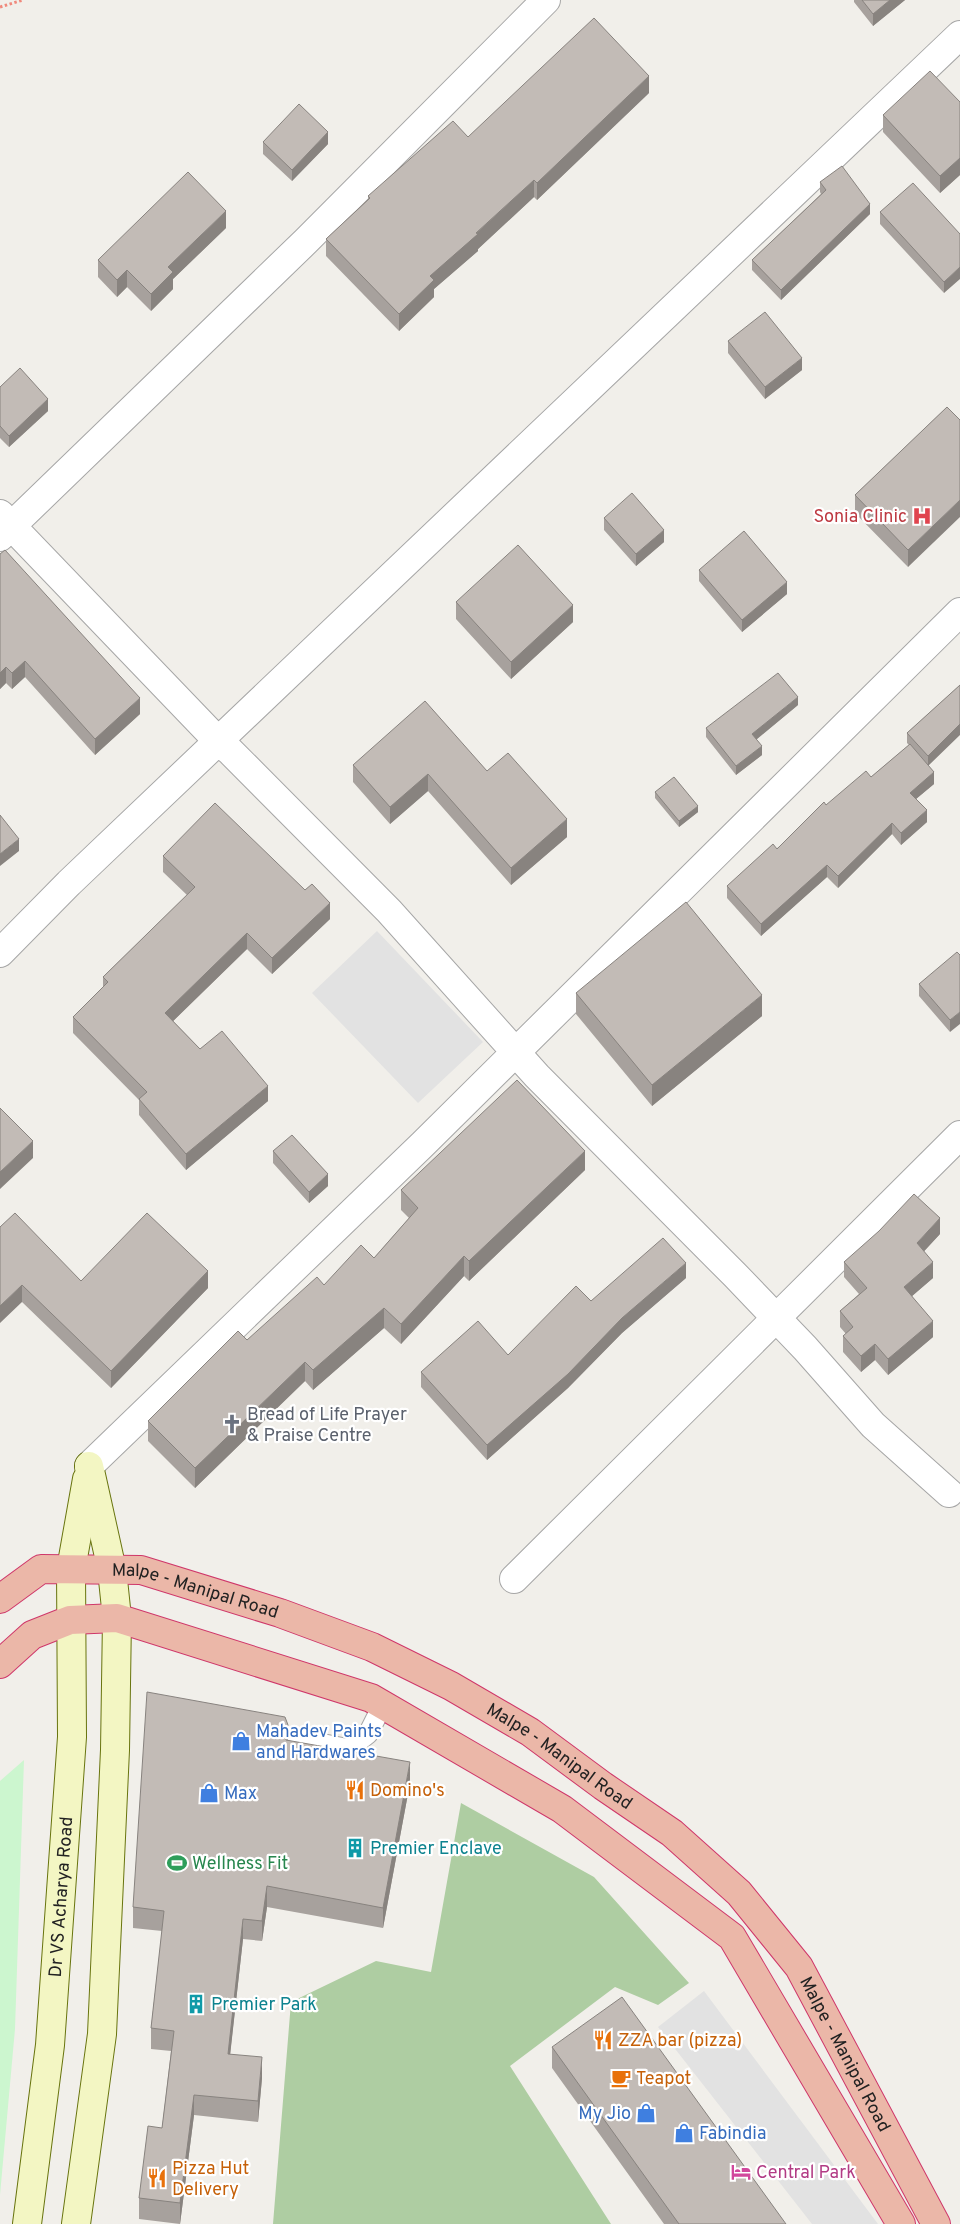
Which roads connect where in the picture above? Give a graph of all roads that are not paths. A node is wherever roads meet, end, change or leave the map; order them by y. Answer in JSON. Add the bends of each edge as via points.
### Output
{"nodes":[{"id":1,"x":546,"y":0,"type":"edge"},
{"id":2,"x":960,"y":36,"type":"edge"},
{"id":3,"x":4,"y":526,"type":"edge"},
{"id":4,"x":960,"y":612,"type":"edge"},
{"id":5,"x":218,"y":741,"type":"junction"},
{"id":6,"x":0,"y":953,"type":"edge"},
{"id":7,"x":516,"y":1052,"type":"junction"},
{"id":8,"x":960,"y":1135,"type":"edge"},
{"id":9,"x":776,"y":1317,"type":"junction"},
{"id":10,"x":89,"y":1466,"type":"junction"},
{"id":11,"x":949,"y":1493,"type":"dead end"},
{"id":12,"x":71,"y":1569,"type":"junction"},
{"id":13,"x":112,"y":1570,"type":"junction"},
{"id":14,"x":514,"y":1580,"type":"dead end"},
{"id":15,"x":0,"y":1599,"type":"edge"},
{"id":16,"x":116,"y":1618,"type":"junction"},
{"id":17,"x":70,"y":1620,"type":"junction"},
{"id":18,"x":0,"y":1664,"type":"edge"},
{"id":19,"x":383,"y":1704,"type":"junction"},
{"id":20,"x":296,"y":1738,"type":"dead end"},
{"id":21,"x":27,"y":2224,"type":"edge"},
{"id":22,"x":76,"y":2224,"type":"edge"},
{"id":23,"x":901,"y":2224,"type":"edge"},
{"id":24,"x":936,"y":2224,"type":"edge"}],
"edges":[{"from":1,"to":3,"type":"street","via":[[306,241]]},
{"from":2,"to":5,"type":"street"},
{"from":3,"to":5,"type":"street"},
{"from":4,"to":7,"type":"street"},
{"from":5,"to":6,"type":"street"},
{"from":5,"to":7,"type":"street","via":[[389,911]]},
{"from":7,"to":9,"type":"street","via":[[536,1076]]},
{"from":7,"to":10,"type":"street"},
{"from":8,"to":9,"type":"street"},
{"from":9,"to":11,"type":"street","via":[[873,1426]]},
{"from":9,"to":14,"type":"street"},
{"from":10,"to":12,"type":"main road","name":"Dr VS Acharya Road"},
{"from":10,"to":13,"type":"main road"},
{"from":12,"to":13,"type":"highway","name":"Malpe - Manipal Road"},
{"from":12,"to":15,"type":"highway","name":"Malpe - Manipal Road","via":[[41,1569]]},
{"from":12,"to":17,"type":"main road","name":"Dr VS Acharya Road"},
{"from":13,"to":16,"type":"main road"},
{"from":13,"to":24,"type":"highway","name":"Malpe - Manipal Road","via":[[141,1570],[280,1613],[372,1647],[451,1686],[530,1732],[672,1833],[739,1893],[799,1966]]},
{"from":16,"to":17,"type":"highway","name":"Malpe - Manipal Road"},
{"from":16,"to":19,"type":"highway","name":"Malpe - Manipal Road"},
{"from":16,"to":22,"type":"main road","via":[[115,1750],[102,2034]]},
{"from":17,"to":18,"type":"highway","name":"Malpe - Manipal Road","via":[[32,1636]]},
{"from":17,"to":21,"type":"main road","name":"Dr VS Acharya Road","via":[[72,1737],[52,2025]]},
{"from":19,"to":20,"type":"lane","via":[[368,1734],[350,1749]]},
{"from":19,"to":23,"type":"highway","name":"Malpe - Manipal Road","via":[[562,1809],[732,1937]]}]}
